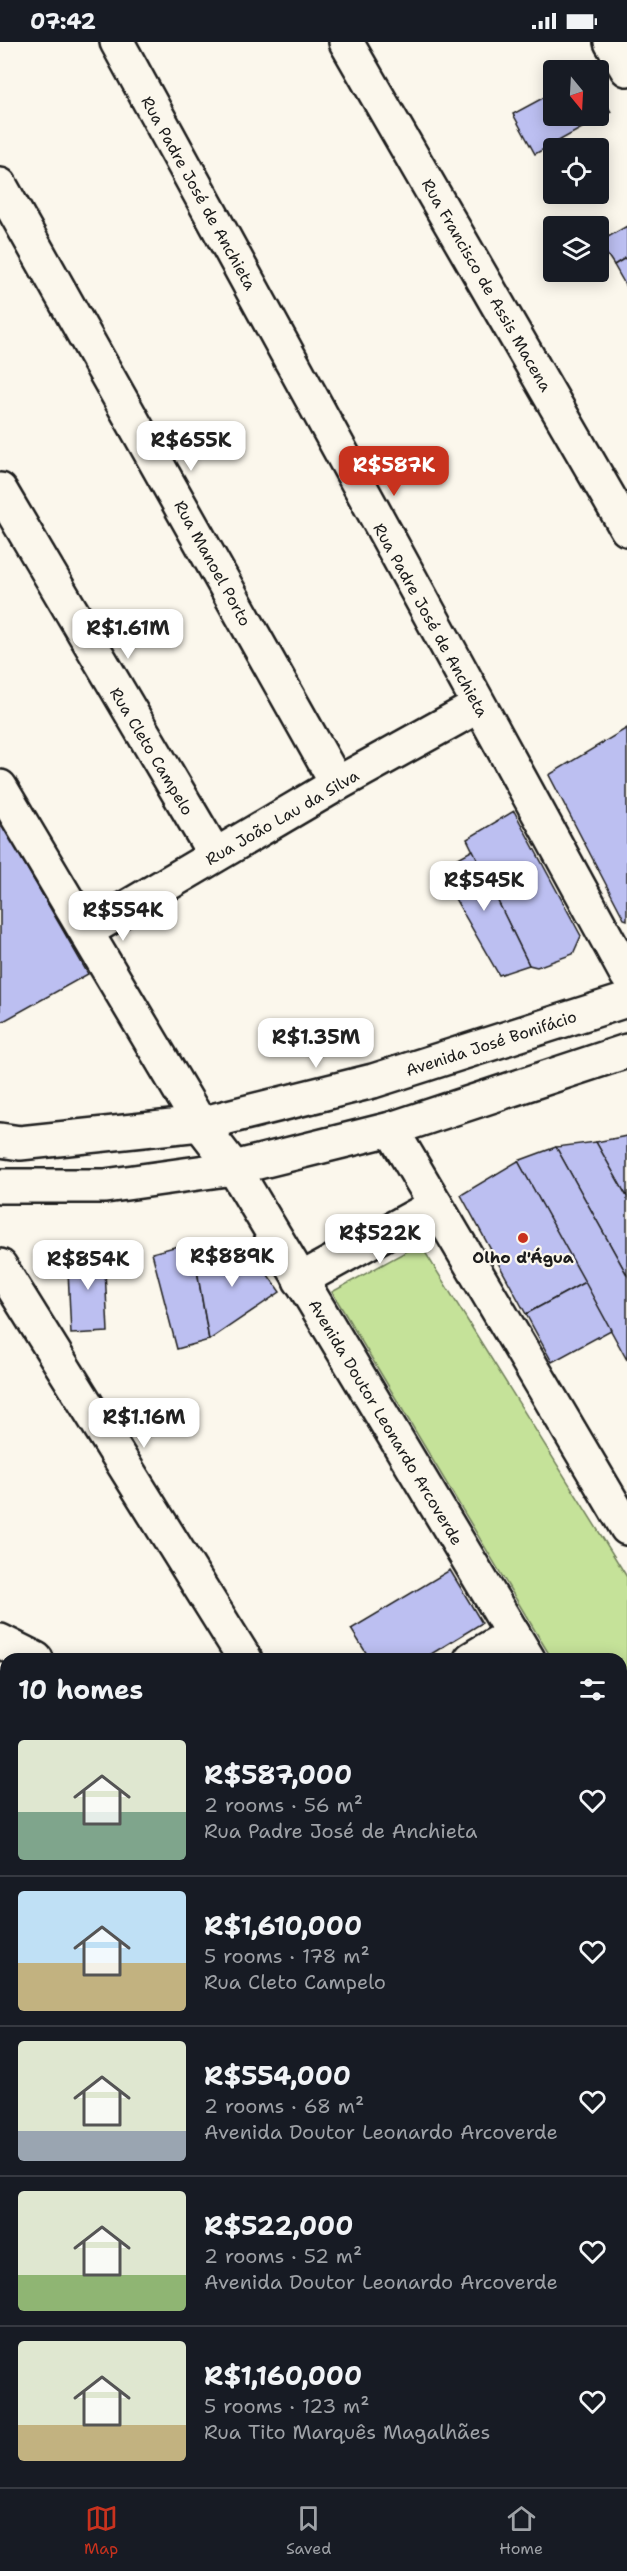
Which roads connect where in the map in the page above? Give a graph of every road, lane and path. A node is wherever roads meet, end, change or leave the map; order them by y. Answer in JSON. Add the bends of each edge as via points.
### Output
{"nodes":[{"id":1,"x":117,"y":42,"type":"edge"},
{"id":2,"x":346,"y":42,"type":"edge"},
{"id":3,"x":611,"y":42,"type":"edge"},
{"id":4,"x":627,"y":69,"type":"edge"},
{"id":5,"x":0,"y":185,"type":"edge"},
{"id":6,"x":0,"y":490,"type":"edge"},
{"id":7,"x":627,"y":529,"type":"edge"},
{"id":8,"x":478,"y":706,"type":"junction"},
{"id":9,"x":337,"y":784,"type":"junction"},
{"id":10,"x":0,"y":787,"type":"edge"},
{"id":11,"x":215,"y":855,"type":"junction"},
{"id":12,"x":87,"y":931,"type":"junction"},
{"id":13,"x":627,"y":975,"type":"edge"},
{"id":14,"x":627,"y":1000,"type":"edge"},
{"id":15,"x":627,"y":1051,"type":"edge"},
{"id":16,"x":201,"y":1124,"type":"junction"},
{"id":17,"x":391,"y":1129,"type":"junction"},
{"id":18,"x":0,"y":1140,"type":"edge"},
{"id":19,"x":234,"y":1168,"type":"junction"},
{"id":20,"x":0,"y":1186,"type":"edge"},
{"id":21,"x":436,"y":1205,"type":"junction"},
{"id":22,"x":0,"y":1266,"type":"edge"},
{"id":23,"x":300,"y":1280,"type":"junction"},
{"id":24,"x":627,"y":1528,"type":"edge"},
{"id":25,"x":0,"y":1641,"type":"edge"},
{"id":26,"x":520,"y":1646,"type":"edge"},
{"id":27,"x":24,"y":1653,"type":"edge"},
{"id":28,"x":241,"y":1653,"type":"edge"},
{"id":29,"x":494,"y":1653,"type":"edge"}],
"edges":[{"from":1,"to":8,"type":"street","name":"Rua Padre José de Anchieta"},
{"from":2,"to":7,"type":"street","name":"Rua Francisco de Assis Macena"},
{"from":3,"to":4,"type":"street"},
{"from":5,"to":9,"type":"street","name":"Rua Manoel Porto"},
{"from":6,"to":11,"type":"street","name":"Rua Cleto Campelo"},
{"from":8,"to":9,"type":"street","name":"Rua João Lau da Silva"},
{"from":8,"to":13,"type":"street","name":"Rua Padre José de Anchieta"},
{"from":9,"to":11,"type":"street","name":"Rua João Lau da Silva"},
{"from":10,"to":12,"type":"street","name":"Avenida Doutor Leonardo Arcoverde"},
{"from":11,"to":12,"type":"street","name":"Rua João Lau da Silva"},
{"from":12,"to":16,"type":"street","name":"Avenida Doutor Leonardo Arcoverde"},
{"from":14,"to":16,"type":"street","name":"Avenida José Bonifácio","via":[[373,1081]]},
{"from":15,"to":17,"type":"street"},
{"from":16,"to":18,"type":"street","name":"Avenida José Bonifácio","via":[[20,1143]]},
{"from":16,"to":19,"type":"street","name":"Avenida Doutor Leonardo Arcoverde"},
{"from":17,"to":19,"type":"street"},
{"from":17,"to":21,"type":"street"},
{"from":19,"to":20,"type":"street","via":[[105,1186]]},
{"from":19,"to":23,"type":"street","name":"Avenida Doutor Leonardo Arcoverde"},
{"from":21,"to":23,"type":"street"},
{"from":21,"to":24,"type":"street"},
{"from":22,"to":28,"type":"street"},
{"from":23,"to":26,"type":"street","name":"Avenida Doutor Leonardo Arcoverde"},
{"from":25,"to":27,"type":"street"},
{"from":26,"to":29,"type":"street"}]}
